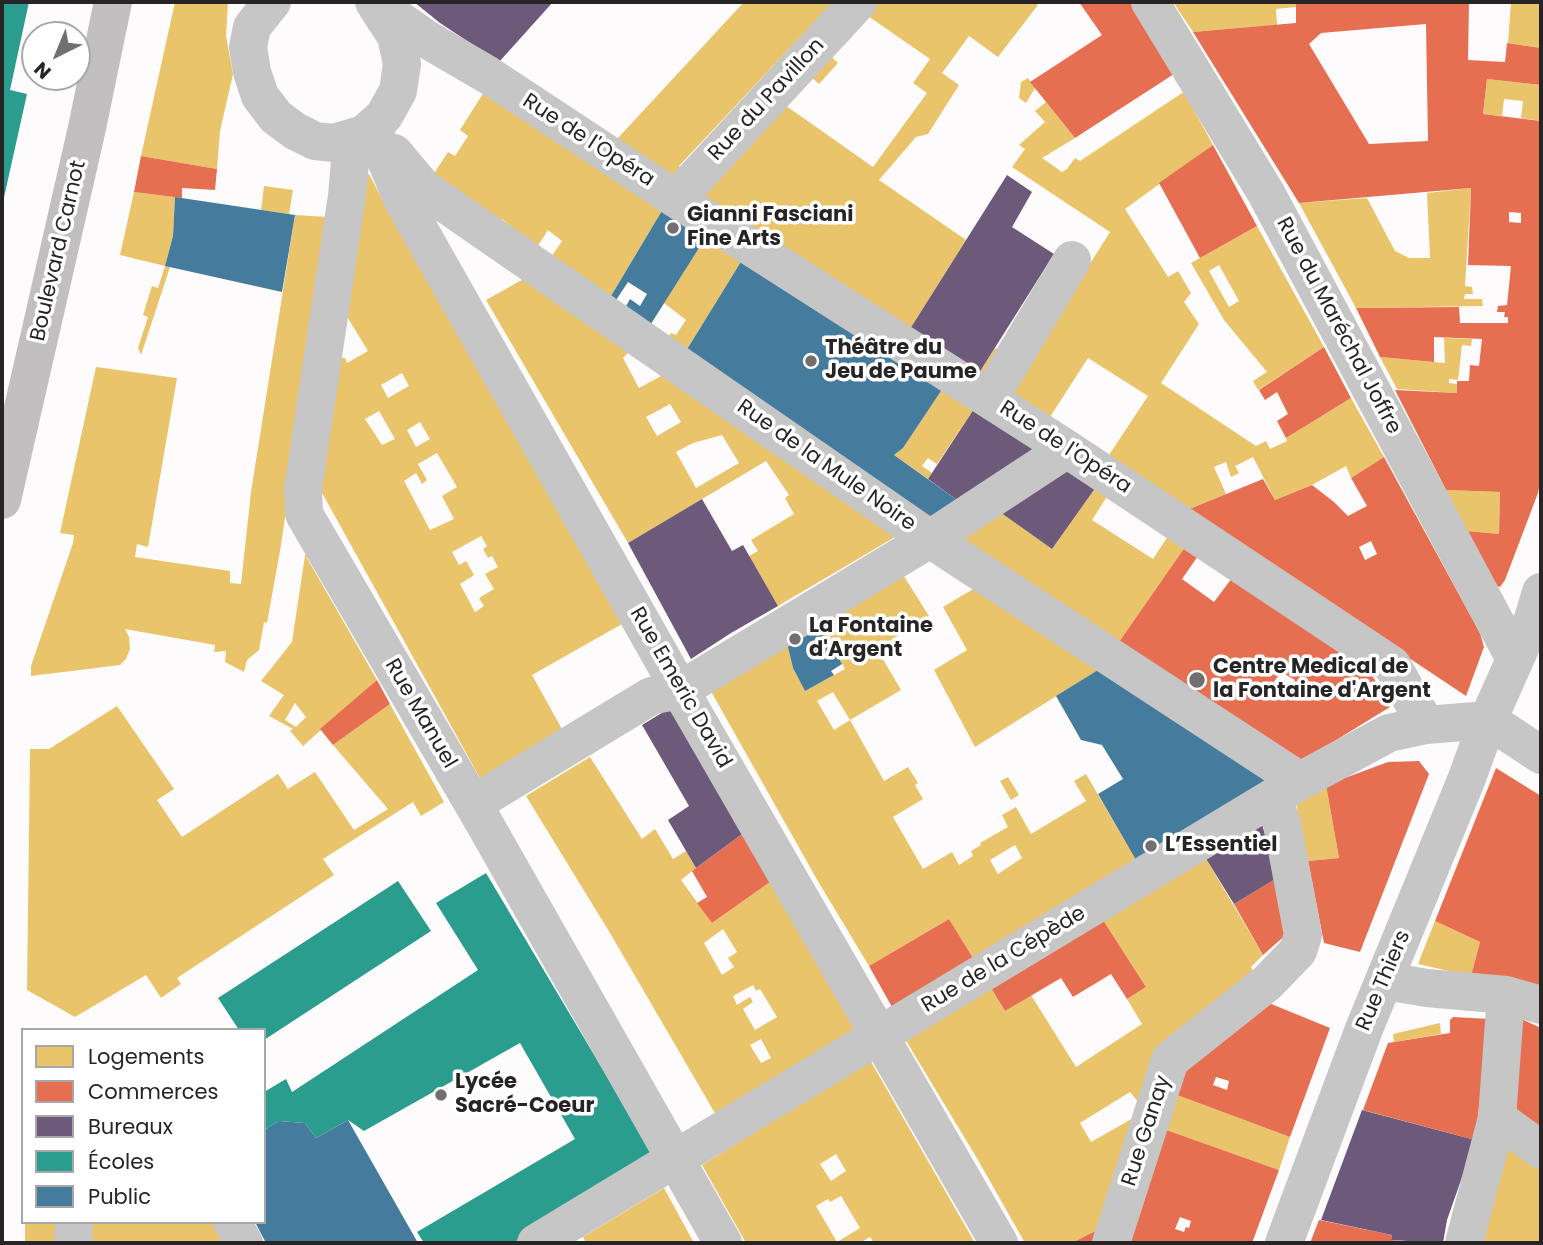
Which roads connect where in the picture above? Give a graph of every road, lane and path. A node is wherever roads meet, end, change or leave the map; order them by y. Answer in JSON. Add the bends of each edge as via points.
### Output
{"nodes":[{"id":1,"x":113,"y":2,"type":"edge"},
{"id":2,"x":374,"y":2,"type":"edge"},
{"id":3,"x":858,"y":2,"type":"edge"},
{"id":4,"x":1150,"y":2,"type":"edge"},
{"id":5,"x":260,"y":10,"type":"edge"},
{"id":6,"x":362,"y":133,"type":"junction"},
{"id":7,"x":676,"y":199,"type":"junction"},
{"id":8,"x":1072,"y":260,"type":"dead end"},
{"id":9,"x":989,"y":399,"type":"junction"},
{"id":10,"x":1067,"y":449,"type":"junction"},
{"id":11,"x":2,"y":500,"type":"edge"},
{"id":12,"x":930,"y":539,"type":"junction"},
{"id":13,"x":1541,"y":592,"type":"edge"},
{"id":14,"x":1514,"y":657,"type":"junction"},
{"id":15,"x":680,"y":690,"type":"junction"},
{"id":16,"x":1488,"y":720,"type":"junction"},
{"id":17,"x":1426,"y":725,"type":"junction"},
{"id":18,"x":1541,"y":755,"type":"edge"},
{"id":19,"x":1286,"y":790,"type":"junction"},
{"id":20,"x":473,"y":804,"type":"junction"},
{"id":21,"x":1385,"y":981,"type":"junction"},
{"id":22,"x":1524,"y":1000,"type":"edge"},
{"id":23,"x":878,"y":1035,"type":"junction"},
{"id":24,"x":1497,"y":1118,"type":"junction"},
{"id":25,"x":1541,"y":1150,"type":"edge"},
{"id":26,"x":676,"y":1160,"type":"junction"},
{"id":27,"x":74,"y":1224,"type":"edge"},
{"id":28,"x":233,"y":1224,"type":"edge"},
{"id":29,"x":74,"y":1243,"type":"edge"},
{"id":30,"x":243,"y":1243,"type":"edge"},
{"id":31,"x":536,"y":1243,"type":"edge"},
{"id":32,"x":723,"y":1243,"type":"edge"},
{"id":33,"x":999,"y":1243,"type":"edge"},
{"id":34,"x":1111,"y":1243,"type":"edge"},
{"id":35,"x":1284,"y":1243,"type":"edge"},
{"id":36,"x":1464,"y":1243,"type":"edge"}],
"edges":[{"from":1,"to":11,"type":"main road","name":"Boulevard Carnot"},
{"from":2,"to":6,"type":"street","via":[[396,36],[401,64],[398,91],[384,116]]},
{"from":2,"to":7,"type":"street","name":"Rue de l'Opéra"},
{"from":3,"to":7,"type":"street","name":"Rue du Pavillon"},
{"from":4,"to":14,"type":"street","name":"Rue du Maréchal Joffre","via":[[1266,193]]},
{"from":5,"to":6,"type":"street","via":[[248,47],[260,96],[276,117],[315,141],[334,143]]},
{"from":6,"to":12,"type":"street","name":"Rue de la Mule Noire","via":[[424,189]]},
{"from":6,"to":15,"type":"street","name":"Rue Emeric David"},
{"from":6,"to":20,"type":"street","name":"Rue Manuel","via":[[347,195],[303,489],[304,514]]},
{"from":7,"to":9,"type":"street","name":"Rue de l'Opéra"},
{"from":8,"to":9,"type":"street"},
{"from":9,"to":10,"type":"street","name":"Rue de l'Opéra"},
{"from":10,"to":12,"type":"street"},
{"from":10,"to":17,"type":"street","name":"Rue de l'Opéra","via":[[1392,665]]},
{"from":12,"to":15,"type":"street"},
{"from":12,"to":19,"type":"street","name":"Rue de la Mule Noire"},
{"from":13,"to":14,"type":"street","name":"Rue Thiers"},
{"from":14,"to":16,"type":"street","name":"Rue Thiers"},
{"from":15,"to":20,"type":"street","via":[[652,696]]},
{"from":15,"to":23,"type":"street","name":"Rue Emeric David"},
{"from":16,"to":17,"type":"street","name":"Rue de la Cépède"},
{"from":16,"to":18,"type":"street"},
{"from":16,"to":21,"type":"street","name":"Rue Thiers"},
{"from":17,"to":19,"type":"street","name":"Rue de la Cépède","via":[[1390,733]]},
{"from":19,"to":23,"type":"street","name":"Rue de la Cépède"},
{"from":19,"to":34,"type":"street","name":"Rue Ganay","via":[[1282,823],[1303,936],[1298,951],[1265,985],[1170,1060]]},
{"from":20,"to":26,"type":"street","name":"Rue Manuel"},
{"from":21,"to":22,"type":"street"},
{"from":21,"to":35,"type":"street","name":"Rue Thiers"},
{"from":22,"to":24,"type":"street"},
{"from":23,"to":26,"type":"street","name":"Rue de la Cépède"},
{"from":23,"to":33,"type":"street","name":"Rue Emeric David"},
{"from":24,"to":25,"type":"street"},
{"from":24,"to":36,"type":"street"},
{"from":26,"to":31,"type":"street","name":"Rue de la Cépède"},
{"from":26,"to":32,"type":"street","name":"Rue Manuel"},
{"from":27,"to":29,"type":"street"},
{"from":28,"to":30,"type":"street"}]}
